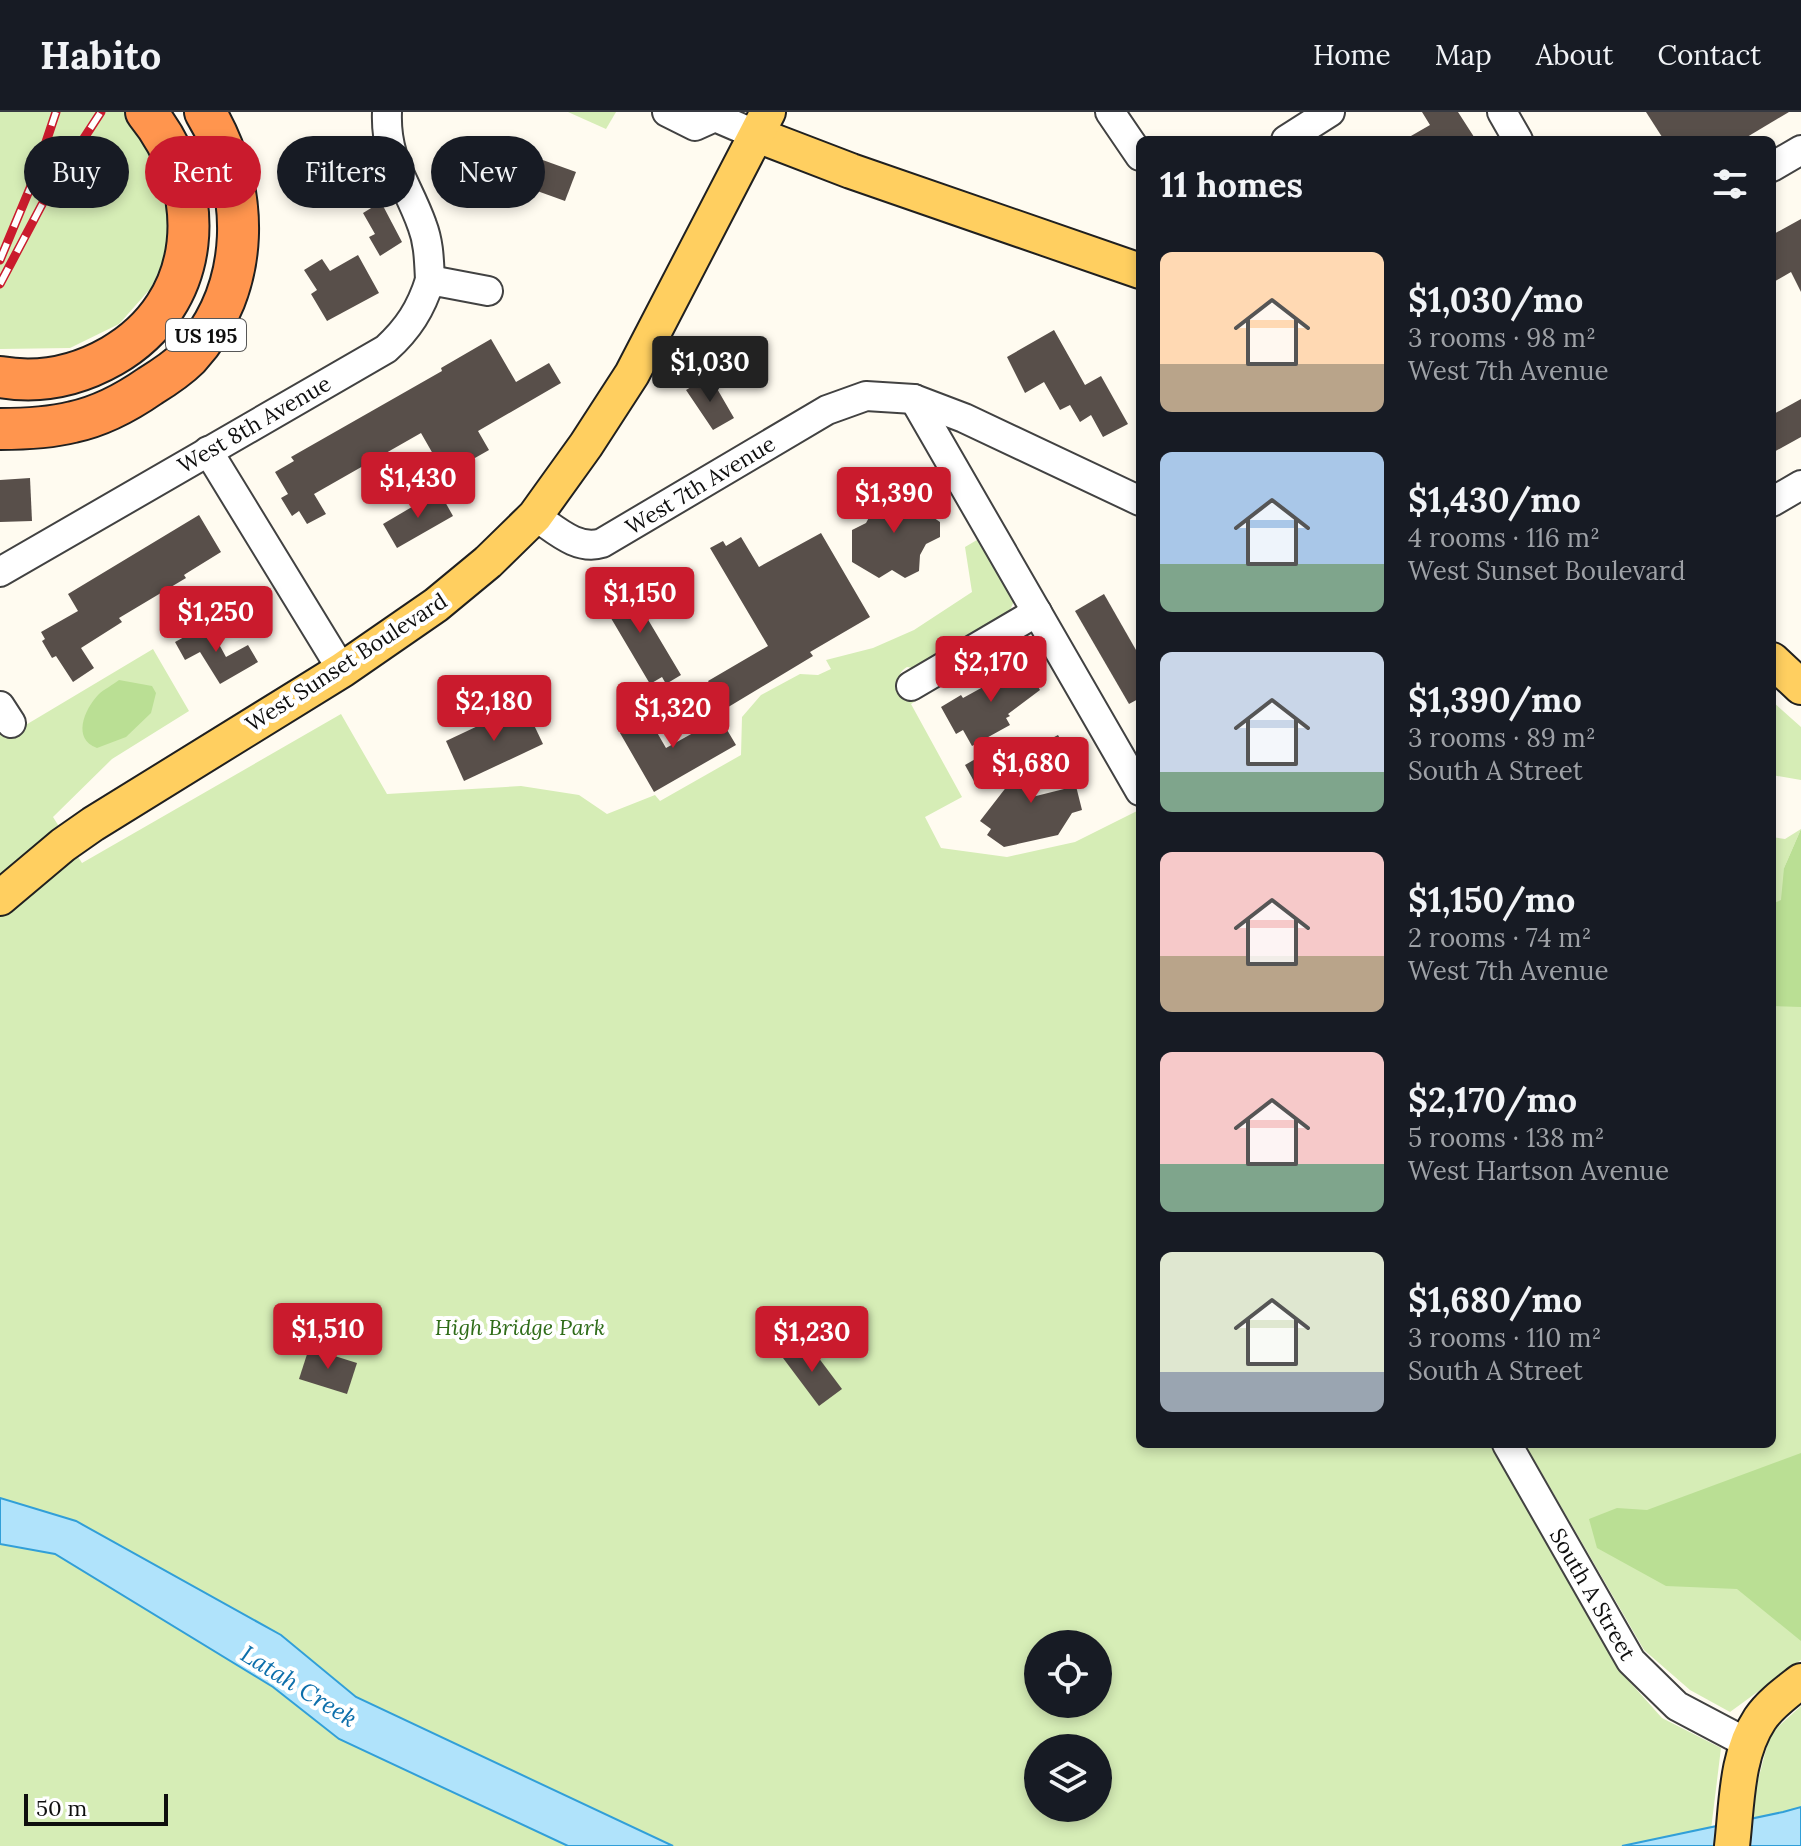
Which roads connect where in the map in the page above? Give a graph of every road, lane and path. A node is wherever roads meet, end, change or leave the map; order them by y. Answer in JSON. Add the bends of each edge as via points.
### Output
{"nodes":[{"id":1,"x":146,"y":112,"type":"edge"},
{"id":2,"x":205,"y":112,"type":"edge"},
{"id":3,"x":387,"y":112,"type":"edge"},
{"id":4,"x":667,"y":112,"type":"edge"},
{"id":5,"x":1110,"y":112,"type":"edge"},
{"id":6,"x":1330,"y":112,"type":"edge"},
{"id":7,"x":1502,"y":112,"type":"edge"},
{"id":8,"x":715,"y":115,"type":"edge"},
{"id":9,"x":763,"y":124,"type":"edge"},
{"id":10,"x":1292,"y":136,"type":"edge"},
{"id":11,"x":1516,"y":136,"type":"edge"},
{"id":12,"x":1136,"y":150,"type":"edge"},
{"id":13,"x":1801,"y":150,"type":"edge"},
{"id":14,"x":1776,"y":165,"type":"edge"},
{"id":15,"x":1136,"y":270,"type":"edge"},
{"id":16,"x":430,"y":280,"type":"junction"},
{"id":17,"x":488,"y":291,"type":"dead end"},
{"id":18,"x":0,"y":377,"type":"edge"},
{"id":19,"x":914,"y":399,"type":"junction"},
{"id":20,"x":0,"y":429,"type":"edge"},
{"id":21,"x":208,"y":451,"type":"junction"},
{"id":22,"x":1801,"y":485,"type":"edge"},
{"id":23,"x":1136,"y":499,"type":"edge"},
{"id":24,"x":1776,"y":500,"type":"edge"},
{"id":25,"x":535,"y":516,"type":"junction"},
{"id":26,"x":0,"y":572,"type":"edge"},
{"id":27,"x":1037,"y":612,"type":"junction"},
{"id":28,"x":1776,"y":664,"type":"edge"},
{"id":29,"x":342,"y":670,"type":"junction"},
{"id":30,"x":911,"y":686,"type":"dead end"},
{"id":31,"x":1801,"y":687,"type":"edge"},
{"id":32,"x":1136,"y":784,"type":"edge"},
{"id":33,"x":0,"y":898,"type":"edge"},
{"id":34,"x":1509,"y":1448,"type":"edge"},
{"id":35,"x":1801,"y":1681,"type":"edge"},
{"id":36,"x":1747,"y":1743,"type":"junction"},
{"id":37,"x":1732,"y":1846,"type":"edge"}],
"edges":[{"from":1,"to":18,"type":"highway","number":"US 195","via":[[176,160],[188,202],[183,265],[163,312],[127,347],[96,365],[39,380]]},
{"from":2,"to":20,"type":"highway","number":"US 195","via":[[229,161],[239,225],[229,286],[204,339],[163,378],[107,411],[37,429]]},
{"from":3,"to":16,"type":"street","via":[[393,160],[428,245]]},
{"from":4,"to":8,"type":"street","via":[[695,126]]},
{"from":5,"to":12,"type":"street"},
{"from":6,"to":10,"type":"street"},
{"from":7,"to":11,"type":"street"},
{"from":8,"to":9,"type":"street"},
{"from":9,"to":15,"type":"main road","via":[[851,171]]},
{"from":9,"to":25,"type":"main road","name":"West Sunset Boulevard","via":[[632,374]]},
{"from":13,"to":14,"type":"street"},
{"from":16,"to":17,"type":"street"},
{"from":16,"to":21,"type":"street","name":"West 8th Avenue","via":[[413,321],[386,349]]},
{"from":19,"to":23,"type":"street"},
{"from":19,"to":25,"type":"street","name":"West 7th Avenue","via":[[866,396],[827,410],[590,547]]},
{"from":19,"to":27,"type":"street"},
{"from":21,"to":26,"type":"street","name":"West 8th Avenue"},
{"from":21,"to":29,"type":"street"},
{"from":22,"to":24,"type":"street"},
{"from":25,"to":29,"type":"main road","name":"West Sunset Boulevard","via":[[436,605]]},
{"from":27,"to":30,"type":"street"},
{"from":27,"to":32,"type":"street"},
{"from":28,"to":31,"type":"main road"},
{"from":29,"to":33,"type":"main road","name":"West Sunset Boulevard","via":[[63,845]]},
{"from":34,"to":36,"type":"street","name":"South A Street","via":[[1631,1661],[1677,1706]]},
{"from":35,"to":36,"type":"main road","via":[[1761,1717]]},
{"from":36,"to":37,"type":"main road"}]}
